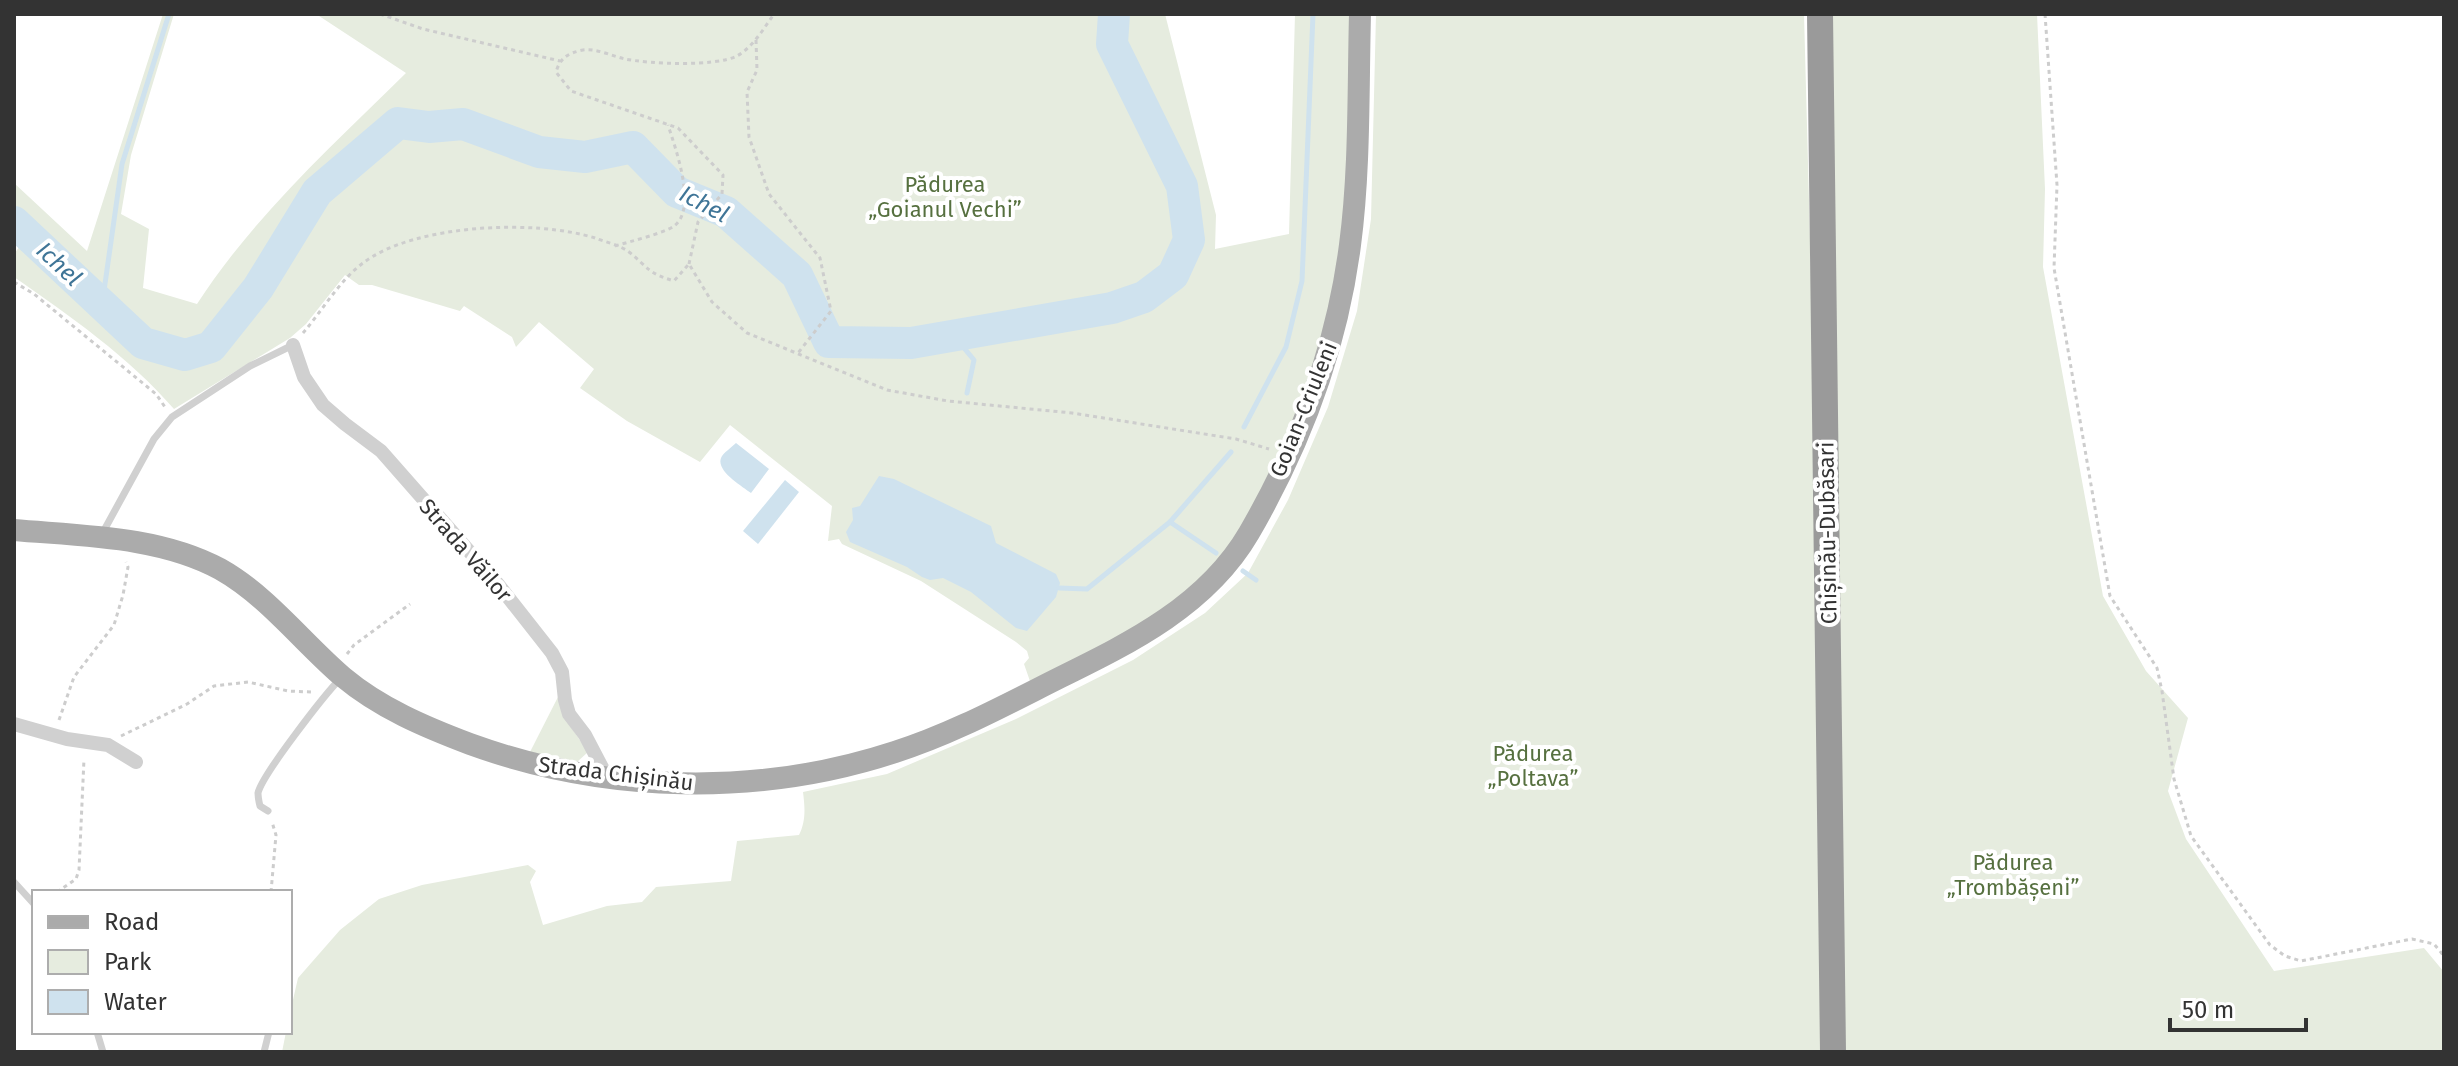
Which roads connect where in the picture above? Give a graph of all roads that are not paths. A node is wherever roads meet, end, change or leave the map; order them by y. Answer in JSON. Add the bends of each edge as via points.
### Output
{"nodes":[{"id":1,"x":1360,"y":14,"type":"edge"},
{"id":2,"x":1820,"y":14,"type":"edge"},
{"id":3,"x":293,"y":345,"type":"joint"},
{"id":4,"x":14,"y":530,"type":"edge"},
{"id":5,"x":108,"y":539,"type":"junction"},
{"id":6,"x":335,"y":679,"type":"junction"},
{"id":7,"x":1037,"y":689,"type":"joint"},
{"id":8,"x":14,"y":724,"type":"edge"},
{"id":9,"x":136,"y":762,"type":"dead end"},
{"id":10,"x":607,"y":777,"type":"junction"},
{"id":11,"x":268,"y":811,"type":"road end"},
{"id":12,"x":14,"y":882,"type":"edge"},
{"id":13,"x":32,"y":902,"type":"edge"},
{"id":14,"x":1833,"y":1052,"type":"edge"}],
"edges":[{"from":1,"to":7,"type":"main road","name":"Goian-Criuleni","via":[[1350,244],[1324,366],[1288,455],[1248,534],[1193,600],[1133,641]]},
{"from":2,"to":14,"type":"highway","name":"Chișinău-Dubăsari"},
{"from":3,"to":5,"type":"lane","via":[[172,417],[154,439]]},
{"from":3,"to":10,"type":"street","name":"Strada Văilor","via":[[304,377],[323,405],[381,451],[552,653],[562,672],[569,714]]},
{"from":4,"to":5,"type":"main road","name":"Strada Chișinău"},
{"from":5,"to":6,"type":"main road","name":"Strada Chișinău","via":[[185,554],[241,581]]},
{"from":6,"to":10,"type":"main road","name":"Strada Chișinău","via":[[472,745],[540,766]]},
{"from":6,"to":11,"type":"lane","via":[[258,793],[260,806]]},
{"from":7,"to":10,"type":"main road","name":"Strada Chișinău","via":[[897,752],[797,778],[687,784]]},
{"from":8,"to":9,"type":"street","via":[[108,745]]},
{"from":12,"to":13,"type":"lane"}]}
